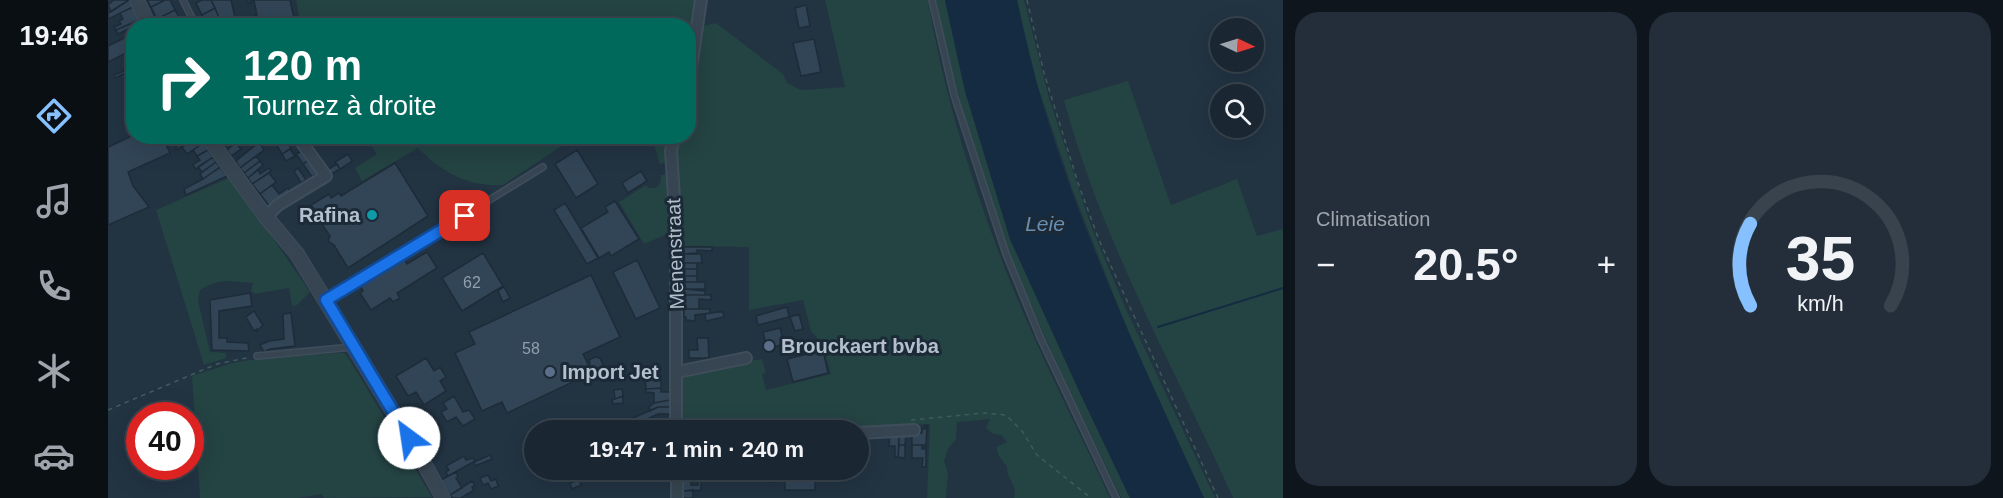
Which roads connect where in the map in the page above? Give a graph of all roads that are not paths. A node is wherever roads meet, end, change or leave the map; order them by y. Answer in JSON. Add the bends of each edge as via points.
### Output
{"nodes":[{"id":1,"x":137,"y":0,"type":"edge"},
{"id":2,"x":183,"y":0,"type":"edge"},
{"id":3,"x":700,"y":0,"type":"edge"},
{"id":4,"x":932,"y":0,"type":"edge"},
{"id":5,"x":146,"y":18,"type":"edge"},
{"id":6,"x":192,"y":18,"type":"edge"},
{"id":7,"x":696,"y":29,"type":"edge"},
{"id":8,"x":213,"y":144,"type":"edge"},
{"id":9,"x":303,"y":144,"type":"edge"},
{"id":10,"x":672,"y":144,"type":"edge"},
{"id":11,"x":543,"y":167,"type":"dead end"},
{"id":12,"x":266,"y":217,"type":"junction"},
{"id":13,"x":326,"y":300,"type":"junction"},
{"id":14,"x":354,"y":347,"type":"junction"},
{"id":15,"x":257,"y":356,"type":"road end"},
{"id":16,"x":746,"y":358,"type":"dead end"},
{"id":17,"x":677,"y":372,"type":"junction"},
{"id":18,"x":676,"y":420,"type":"edge"},
{"id":19,"x":911,"y":430,"type":"road end"},
{"id":20,"x":869,"y":432,"type":"edge"},
{"id":21,"x":676,"y":480,"type":"edge"},
{"id":22,"x":443,"y":498,"type":"edge"},
{"id":23,"x":677,"y":498,"type":"edge"},
{"id":24,"x":1116,"y":498,"type":"edge"}],
"edges":[{"from":1,"to":5,"type":"street"},
{"from":2,"to":6,"type":"lane"},
{"from":3,"to":7,"type":"street"},
{"from":4,"to":24,"type":"lane","via":[[954,95],[1006,254],[1040,337]]},
{"from":8,"to":12,"type":"street"},
{"from":9,"to":12,"type":"street","via":[[326,176],[278,205]]},
{"from":10,"to":17,"type":"street","name":"Menenstraat"},
{"from":11,"to":13,"type":"lane"},
{"from":12,"to":13,"type":"street","via":[[289,242]]},
{"from":13,"to":14,"type":"street"},
{"from":14,"to":15,"type":"lane"},
{"from":14,"to":22,"type":"street"},
{"from":16,"to":17,"type":"street"},
{"from":17,"to":18,"type":"street","name":"Menenstraat"},
{"from":19,"to":20,"type":"street"},
{"from":21,"to":23,"type":"street"}]}
